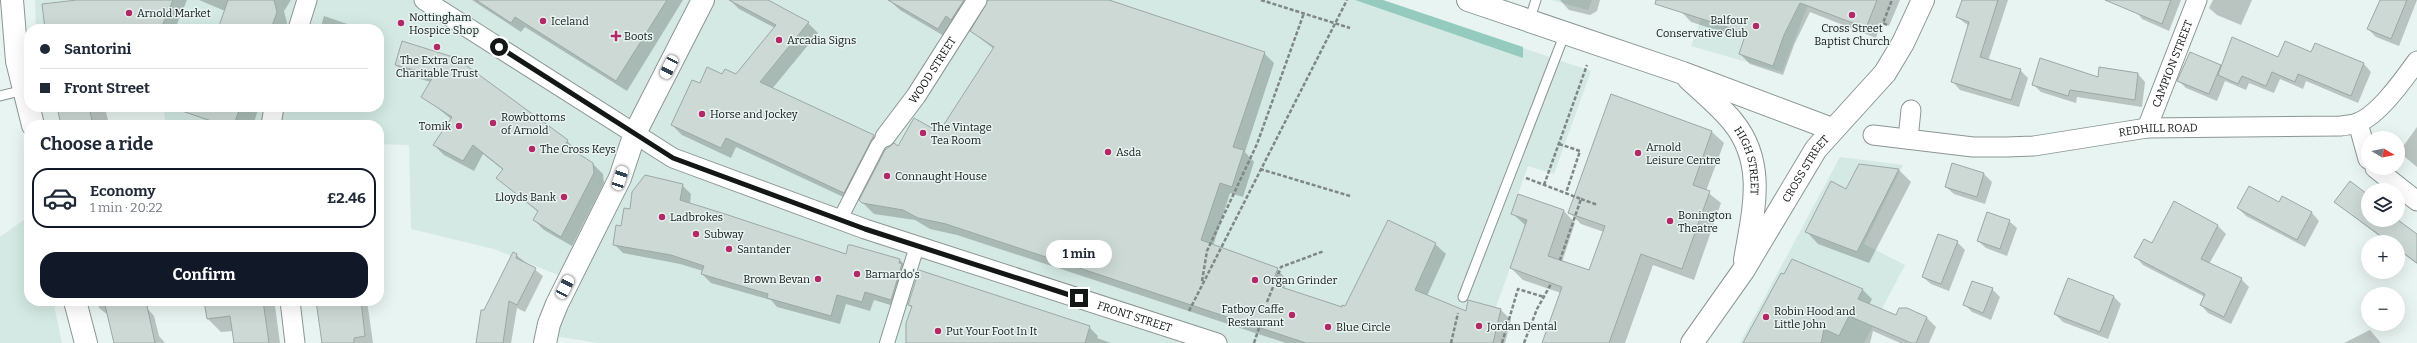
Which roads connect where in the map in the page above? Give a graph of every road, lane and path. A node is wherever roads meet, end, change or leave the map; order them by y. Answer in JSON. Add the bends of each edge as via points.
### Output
{"nodes":[{"id":1,"x":12,"y":0,"type":"edge"},
{"id":2,"x":307,"y":0,"type":"edge"},
{"id":3,"x":424,"y":0,"type":"edge"},
{"id":4,"x":703,"y":0,"type":"edge"},
{"id":5,"x":977,"y":0,"type":"edge"},
{"id":6,"x":1261,"y":0,"type":"edge"},
{"id":7,"x":1347,"y":0,"type":"edge"},
{"id":8,"x":1468,"y":0,"type":"edge"},
{"id":9,"x":1536,"y":0,"type":"edge"},
{"id":10,"x":1923,"y":0,"type":"edge"},
{"id":11,"x":2197,"y":0,"type":"edge"},
{"id":12,"x":1304,"y":13,"type":"junction"},
{"id":13,"x":1529,"y":21,"type":"junction"},
{"id":14,"x":1336,"y":23,"type":"junction"},
{"id":15,"x":300,"y":24,"type":"edge"},
{"id":16,"x":1350,"y":28,"type":"dead end"},
{"id":17,"x":1566,"y":33,"type":"junction"},
{"id":18,"x":1595,"y":43,"type":"junction"},
{"id":19,"x":2417,"y":61,"type":"edge"},
{"id":20,"x":1683,"y":73,"type":"junction"},
{"id":21,"x":24,"y":86,"type":"edge"},
{"id":22,"x":24,"y":90,"type":"edge"},
{"id":23,"x":0,"y":96,"type":"edge"},
{"id":24,"x":1911,"y":110,"type":"dead end"},
{"id":25,"x":2358,"y":123,"type":"junction"},
{"id":26,"x":2147,"y":128,"type":"junction"},
{"id":27,"x":1832,"y":130,"type":"junction"},
{"id":28,"x":635,"y":133,"type":"junction"},
{"id":29,"x":2361,"y":134,"type":"edge"},
{"id":30,"x":1873,"y":135,"type":"dead end"},
{"id":31,"x":885,"y":137,"type":"joint"},
{"id":32,"x":1908,"y":139,"type":"junction"},
{"id":33,"x":1559,"y":144,"type":"junction"},
{"id":34,"x":1260,"y":169,"type":"junction"},
{"id":35,"x":1511,"y":173,"type":"junction"},
{"id":36,"x":2384,"y":175,"type":"edge"},
{"id":37,"x":1544,"y":185,"type":"junction"},
{"id":38,"x":1566,"y":193,"type":"junction"},
{"id":39,"x":1350,"y":196,"type":"dead end"},
{"id":40,"x":1581,"y":199,"type":"junction"},
{"id":41,"x":2417,"y":201,"type":"edge"},
{"id":42,"x":1598,"y":205,"type":"dead end"},
{"id":43,"x":840,"y":220,"type":"junction"},
{"id":44,"x":917,"y":246,"type":"junction"},
{"id":45,"x":1324,"y":251,"type":"dead end"},
{"id":46,"x":1560,"y":260,"type":"dead end"},
{"id":47,"x":1742,"y":272,"type":"junction"},
{"id":48,"x":1551,"y":284,"type":"dead end"},
{"id":49,"x":1202,"y":285,"type":"junction"},
{"id":50,"x":1463,"y":297,"type":"joint"},
{"id":51,"x":1544,"y":297,"type":"junction"},
{"id":52,"x":1267,"y":302,"type":"dead end"},
{"id":53,"x":76,"y":306,"type":"edge"},
{"id":54,"x":291,"y":306,"type":"edge"},
{"id":55,"x":1259,"y":328,"type":"dead end"},
{"id":56,"x":1179,"y":331,"type":"junction"},
{"id":57,"x":1693,"y":342,"type":"edge"},
{"id":58,"x":86,"y":343,"type":"edge"},
{"id":59,"x":295,"y":343,"type":"edge"},
{"id":60,"x":545,"y":343,"type":"edge"},
{"id":61,"x":887,"y":343,"type":"edge"},
{"id":62,"x":1217,"y":343,"type":"edge"},
{"id":63,"x":1254,"y":343,"type":"edge"},
{"id":64,"x":1451,"y":343,"type":"edge"},
{"id":65,"x":1502,"y":343,"type":"edge"},
{"id":66,"x":1524,"y":343,"type":"edge"}],
"edges":[{"from":1,"to":21,"type":"street","via":[[17,62]]},
{"from":2,"to":15,"type":"street"},
{"from":3,"to":28,"type":"street","name":"FRONT STREET"},
{"from":4,"to":28,"type":"street"},
{"from":5,"to":31,"type":"street","name":"WOOD STREET","via":[[916,96]]},
{"from":6,"to":12,"type":"path"},
{"from":7,"to":14,"type":"path"},
{"from":8,"to":13,"type":"street","name":"HIGH STREET"},
{"from":9,"to":13,"type":"lane"},
{"from":10,"to":27,"type":"street","name":"CROSS STREET","via":[[1903,43],[1885,73]]},
{"from":11,"to":26,"type":"street","name":"CAMPION STREET"},
{"from":12,"to":14,"type":"path"},
{"from":12,"to":49,"type":"path","via":[[1257,144],[1207,251]]},
{"from":13,"to":17,"type":"street","name":"HIGH STREET"},
{"from":14,"to":16,"type":"path"},
{"from":14,"to":34,"type":"path"},
{"from":17,"to":18,"type":"street","name":"HIGH STREET"},
{"from":17,"to":35,"type":"lane"},
{"from":18,"to":20,"type":"street","name":"HIGH STREET"},
{"from":18,"to":33,"type":"path"},
{"from":19,"to":25,"type":"street","name":"REDHILL ROAD","via":[[2397,87],[2371,114]]},
{"from":20,"to":27,"type":"street","name":"HIGH STREET"},
{"from":20,"to":47,"type":"street","name":"HIGH STREET","via":[[1734,122],[1751,154],[1756,186]]},
{"from":22,"to":23,"type":"lane"},
{"from":24,"to":32,"type":"street"},
{"from":25,"to":26,"type":"street","name":"REDHILL ROAD","via":[[2341,126]]},
{"from":25,"to":29,"type":"street"},
{"from":26,"to":32,"type":"street","name":"REDHILL ROAD","via":[[2034,146],[1973,147]]},
{"from":27,"to":47,"type":"street","name":"CROSS STREET","via":[[1816,149]]},
{"from":28,"to":43,"type":"street","name":"FRONT STREET","via":[[673,158]]},
{"from":28,"to":60,"type":"street","via":[[620,178],[558,300]]},
{"from":30,"to":32,"type":"street","name":"REDHILL ROAD"},
{"from":31,"to":43,"type":"street","via":[[878,145]]},
{"from":33,"to":37,"type":"path"},
{"from":33,"to":38,"type":"path","via":[[1580,151]]},
{"from":34,"to":39,"type":"path"},
{"from":34,"to":49,"type":"path"},
{"from":35,"to":37,"type":"path"},
{"from":35,"to":50,"type":"lane"},
{"from":36,"to":41,"type":"street"},
{"from":37,"to":38,"type":"path"},
{"from":38,"to":40,"type":"path"},
{"from":40,"to":42,"type":"path"},
{"from":40,"to":46,"type":"path"},
{"from":43,"to":44,"type":"street","name":"FRONT STREET"},
{"from":44,"to":56,"type":"street","name":"FRONT STREET"},
{"from":44,"to":61,"type":"street"},
{"from":45,"to":52,"type":"path","via":[[1281,267]]},
{"from":47,"to":57,"type":"street","name":"CROSS STREET"},
{"from":48,"to":51,"type":"path"},
{"from":49,"to":56,"type":"path"},
{"from":50,"to":64,"type":"path"},
{"from":51,"to":65,"type":"path","via":[[1518,289]]},
{"from":51,"to":66,"type":"path"},
{"from":53,"to":58,"type":"street"},
{"from":54,"to":59,"type":"street"},
{"from":55,"to":63,"type":"path"},
{"from":56,"to":62,"type":"street","name":"FRONT STREET"}]}
